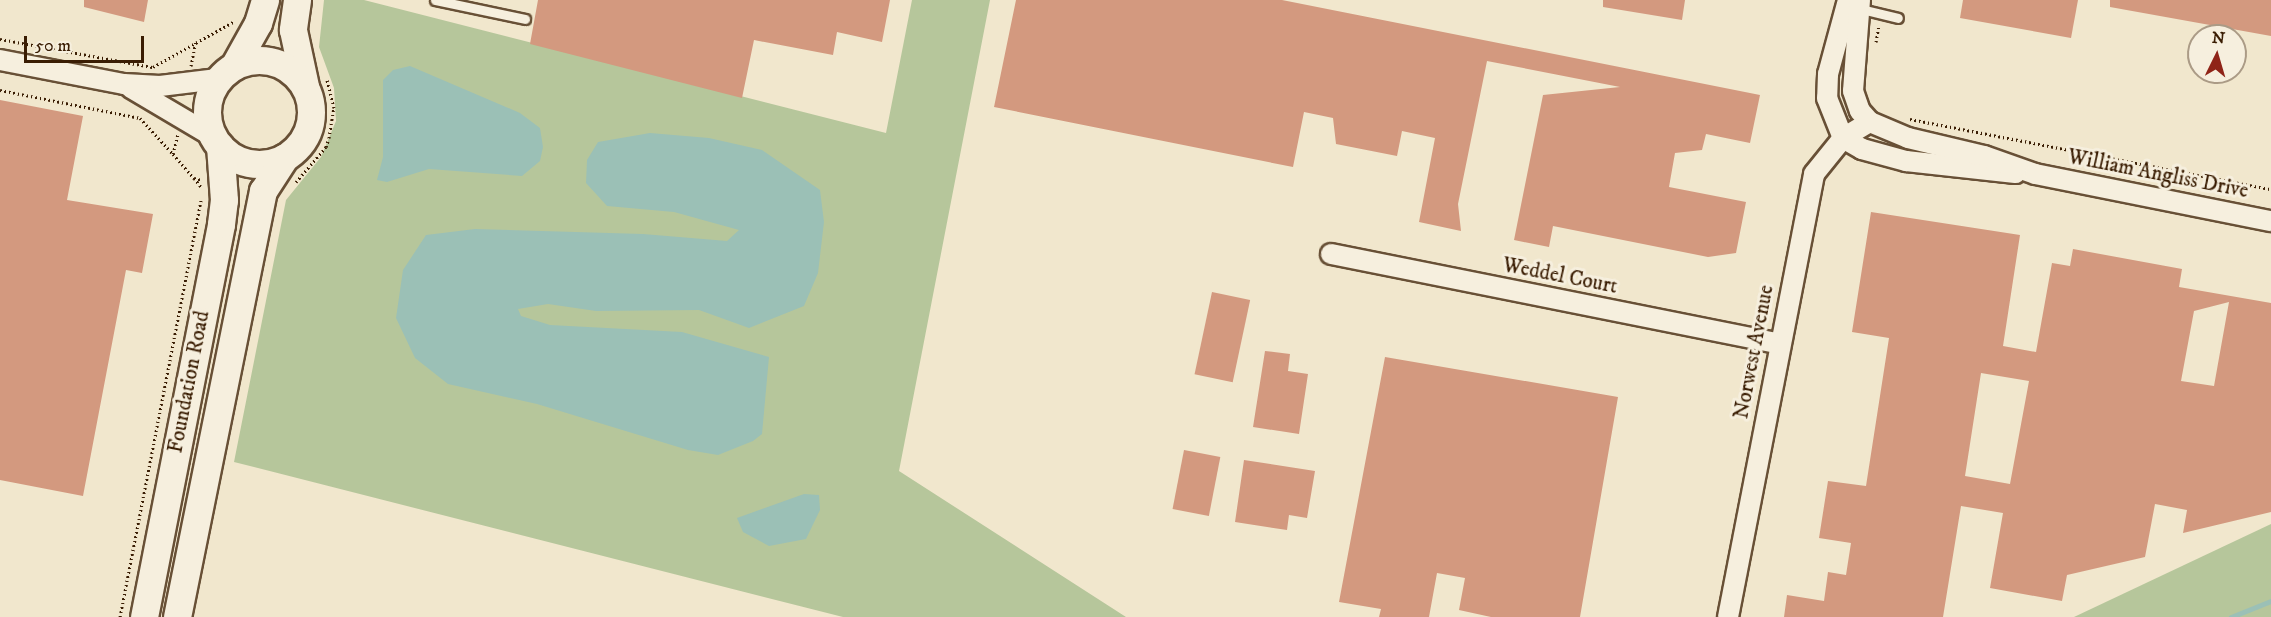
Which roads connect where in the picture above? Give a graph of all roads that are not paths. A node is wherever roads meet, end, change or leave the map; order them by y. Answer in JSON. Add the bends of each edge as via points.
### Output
{"nodes":[{"id":1,"x":266,"y":0,"type":"edge"},
{"id":2,"x":297,"y":0,"type":"edge"},
{"id":3,"x":435,"y":0,"type":"edge"},
{"id":4,"x":1854,"y":4,"type":"edge"},
{"id":5,"x":1898,"y":18,"type":"dead end"},
{"id":6,"x":525,"y":19,"type":"dead end"},
{"id":7,"x":0,"y":60,"type":"edge"},
{"id":8,"x":226,"y":73,"type":"junction"},
{"id":9,"x":123,"y":84,"type":"junction"},
{"id":10,"x":305,"y":86,"type":"junction"},
{"id":11,"x":1870,"y":122,"type":"junction"},
{"id":12,"x":1843,"y":138,"type":"junction"},
{"id":13,"x":217,"y":142,"type":"junction"},
{"id":14,"x":285,"y":157,"type":"junction"},
{"id":15,"x":2036,"y":174,"type":"junction"},
{"id":16,"x":2271,"y":221,"type":"edge"},
{"id":17,"x":1331,"y":254,"type":"dead end"},
{"id":18,"x":1780,"y":344,"type":"junction"},
{"id":19,"x":193,"y":358,"type":"junction"},
{"id":20,"x":227,"y":365,"type":"junction"},
{"id":21,"x":144,"y":617,"type":"edge"},
{"id":22,"x":177,"y":617,"type":"edge"},
{"id":23,"x":1728,"y":617,"type":"edge"}],
"edges":[{"from":1,"to":8,"type":"street","via":[[258,23]]},
{"from":2,"to":10,"type":"street","via":[[293,30]]},
{"from":3,"to":6,"type":"lane"},
{"from":4,"to":5,"type":"lane"},
{"from":4,"to":11,"type":"street","via":[[1853,91],[1860,111]]},
{"from":4,"to":12,"type":"street","via":[[1828,75],[1827,98]]},
{"from":7,"to":9,"type":"street"},
{"from":8,"to":9,"type":"street","via":[[177,85]]},
{"from":8,"to":10,"type":"street","via":[[266,60],[281,64]]},
{"from":8,"to":13,"type":"street","via":[[207,108]]},
{"from":9,"to":13,"type":"street","via":[[161,102]]},
{"from":10,"to":14,"type":"street","via":[[311,118],[307,134]]},
{"from":11,"to":12,"type":"street","name":"Norwest Avenue"},
{"from":11,"to":15,"type":"street","name":"William Angliss Drive","via":[[1908,138],[1984,156]]},
{"from":12,"to":15,"type":"street","name":"William Angliss Drive","via":[[1862,149],[1917,163],[1978,172]]},
{"from":12,"to":18,"type":"street","name":"Norwest Avenue","via":[[1814,174]]},
{"from":13,"to":14,"type":"street","via":[[233,157],[250,163],[268,163]]},
{"from":13,"to":19,"type":"street","name":"Foundation Road","via":[[224,200]]},
{"from":14,"to":20,"type":"street","name":"Foundation Road","via":[[263,191]]},
{"from":15,"to":16,"type":"street","name":"William Angliss Drive"},
{"from":17,"to":18,"type":"street","name":"Weddel Court"},
{"from":18,"to":23,"type":"street","name":"Norwest Avenue"},
{"from":19,"to":20,"type":"street"},
{"from":19,"to":21,"type":"street","name":"Foundation Road"},
{"from":20,"to":22,"type":"street","name":"Foundation Road"}]}
